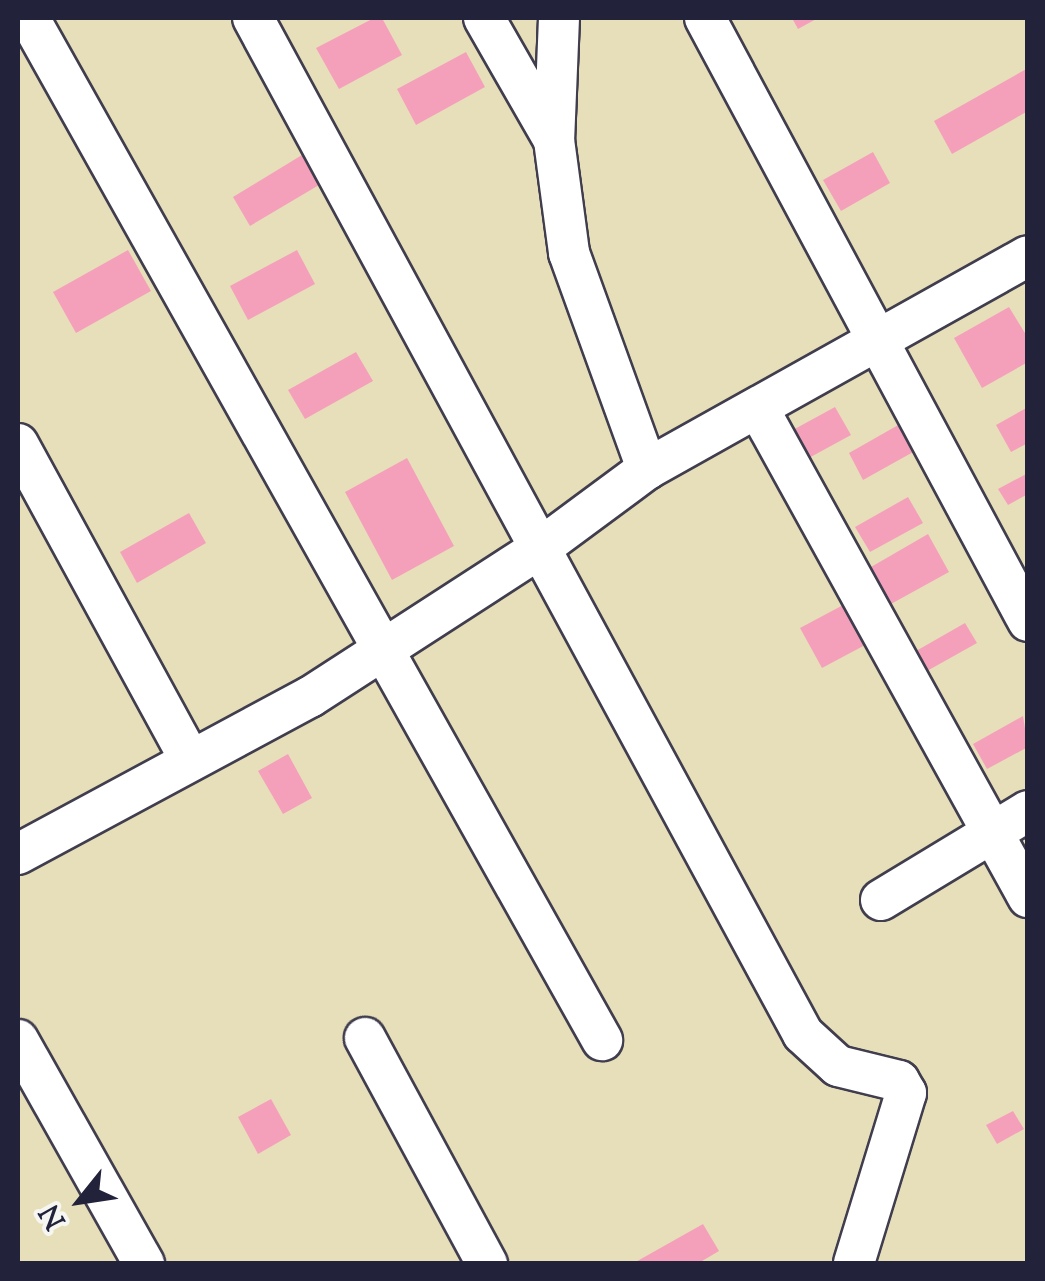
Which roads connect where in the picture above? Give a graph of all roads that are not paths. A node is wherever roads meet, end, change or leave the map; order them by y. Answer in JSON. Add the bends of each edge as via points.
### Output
{"nodes":[{"id":1,"x":253,"y":18,"type":"edge"},
{"id":2,"x":484,"y":18,"type":"edge"},
{"id":3,"x":558,"y":18,"type":"edge"},
{"id":4,"x":704,"y":18,"type":"edge"},
{"id":5,"x":28,"y":32,"type":"edge"},
{"id":6,"x":554,"y":140,"type":"junction"},
{"id":7,"x":1024,"y":265,"type":"edge"},
{"id":8,"x":874,"y":343,"type":"junction"},
{"id":9,"x":758,"y":408,"type":"junction"},
{"id":10,"x":18,"y":444,"type":"edge"},
{"id":11,"x":656,"y":464,"type":"junction"},
{"id":12,"x":539,"y":549,"type":"junction"},
{"id":13,"x":1028,"y":621,"type":"edge"},
{"id":14,"x":384,"y":651,"type":"junction"},
{"id":15,"x":190,"y":759,"type":"junction"},
{"id":16,"x":1028,"y":811,"type":"edge"},
{"id":17,"x":992,"y":832,"type":"junction"},
{"id":18,"x":18,"y":854,"type":"edge"},
{"id":19,"x":1028,"y":897,"type":"edge"},
{"id":20,"x":881,"y":900,"type":"dead end"},
{"id":21,"x":365,"y":1038,"type":"dead end"},
{"id":22,"x":18,"y":1040,"type":"edge"},
{"id":23,"x":602,"y":1040,"type":"dead end"},
{"id":24,"x":854,"y":1263,"type":"edge"},
{"id":25,"x":144,"y":1264,"type":"edge"},
{"id":26,"x":487,"y":1264,"type":"edge"}],
"edges":[{"from":1,"to":12,"type":"street"},
{"from":2,"to":6,"type":"street"},
{"from":3,"to":6,"type":"street"},
{"from":4,"to":8,"type":"street"},
{"from":5,"to":14,"type":"street"},
{"from":6,"to":11,"type":"street","via":[[565,233],[583,305]]},
{"from":7,"to":8,"type":"street"},
{"from":8,"to":9,"type":"street"},
{"from":8,"to":13,"type":"street"},
{"from":9,"to":11,"type":"street"},
{"from":9,"to":17,"type":"street"},
{"from":10,"to":15,"type":"street"},
{"from":11,"to":12,"type":"street"},
{"from":12,"to":14,"type":"street"},
{"from":12,"to":24,"type":"street","via":[[804,1034],[838,1066],[899,1081],[905,1106]]},
{"from":14,"to":15,"type":"street"},
{"from":14,"to":23,"type":"street"},
{"from":15,"to":18,"type":"street"},
{"from":16,"to":17,"type":"street"},
{"from":17,"to":19,"type":"street"},
{"from":17,"to":20,"type":"street"},
{"from":21,"to":26,"type":"street"},
{"from":22,"to":25,"type":"street"}]}
